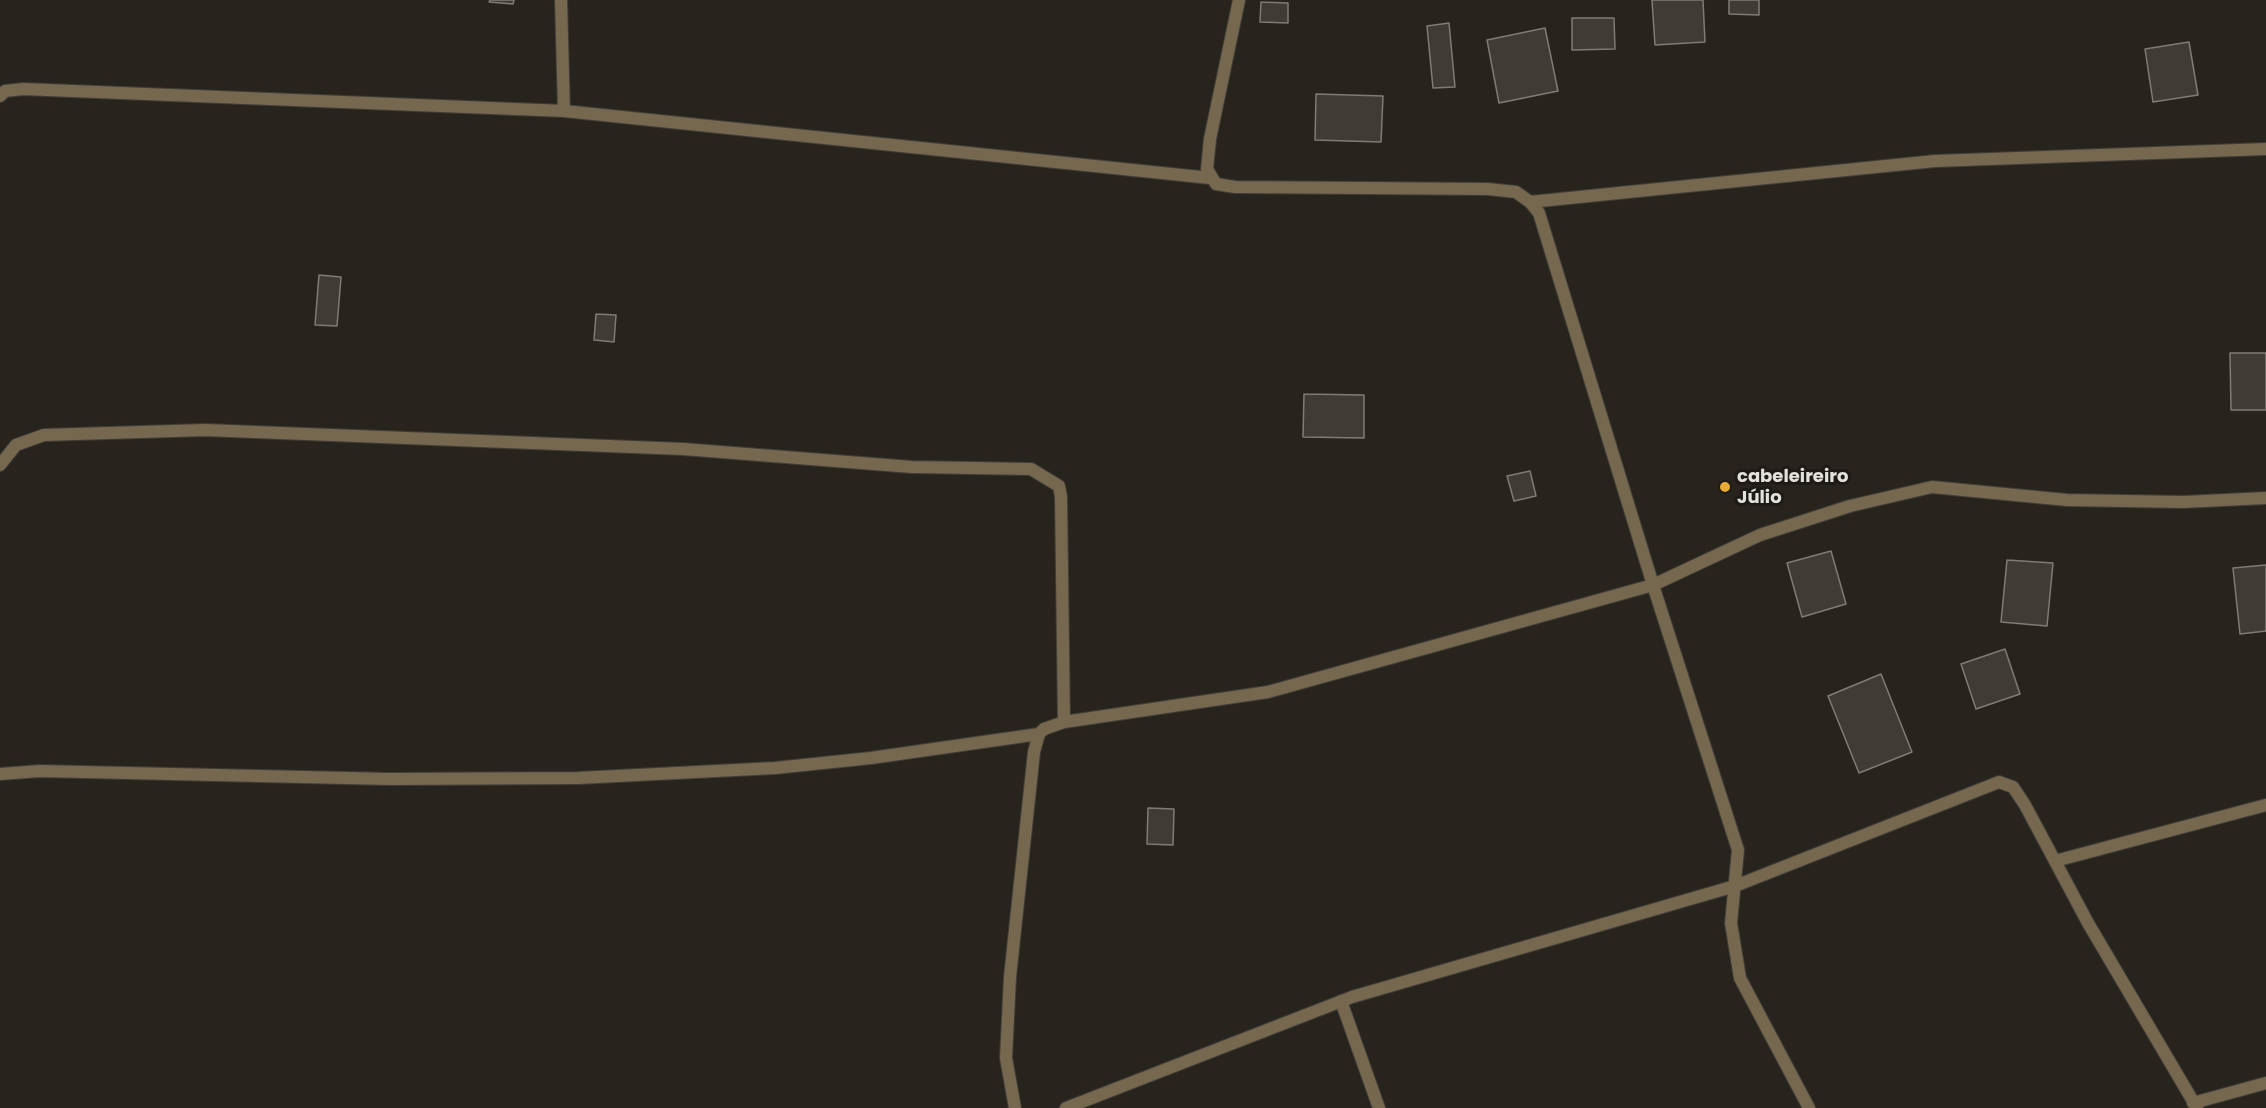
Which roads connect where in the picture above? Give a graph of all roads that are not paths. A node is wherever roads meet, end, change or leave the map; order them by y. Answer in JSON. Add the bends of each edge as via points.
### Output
{"nodes":[{"id":1,"x":561,"y":0,"type":"edge"},
{"id":2,"x":1239,"y":0,"type":"edge"},
{"id":3,"x":0,"y":96,"type":"edge"},
{"id":4,"x":564,"y":111,"type":"junction"},
{"id":5,"x":2266,"y":149,"type":"edge"},
{"id":6,"x":1210,"y":177,"type":"junction"},
{"id":7,"x":1530,"y":202,"type":"junction"},
{"id":8,"x":0,"y":465,"type":"edge"},
{"id":9,"x":2266,"y":498,"type":"edge"},
{"id":10,"x":1653,"y":585,"type":"junction"},
{"id":11,"x":1064,"y":722,"type":"junction"},
{"id":12,"x":1039,"y":734,"type":"junction"},
{"id":13,"x":0,"y":774,"type":"edge"},
{"id":14,"x":2266,"y":805,"type":"edge"},
{"id":15,"x":2055,"y":861,"type":"junction"},
{"id":16,"x":1736,"y":886,"type":"junction"},
{"id":17,"x":1341,"y":1001,"type":"junction"},
{"id":18,"x":2266,"y":1083,"type":"edge"},
{"id":19,"x":2195,"y":1105,"type":"edge"},
{"id":20,"x":1015,"y":1108,"type":"edge"},
{"id":21,"x":1066,"y":1108,"type":"edge"},
{"id":22,"x":1379,"y":1108,"type":"edge"},
{"id":23,"x":1809,"y":1108,"type":"edge"}],
"edges":[{"from":1,"to":4,"type":"street"},
{"from":2,"to":6,"type":"street","via":[[1209,139]]},
{"from":3,"to":4,"type":"street","via":[[5,91],[23,88]]},
{"from":4,"to":6,"type":"street"},
{"from":5,"to":7,"type":"street","via":[[1935,161]]},
{"from":6,"to":7,"type":"street","via":[[1216,184],[1235,188],[1488,189],[1516,192]]},
{"from":7,"to":10,"type":"street","via":[[1546,228]]},
{"from":8,"to":11,"type":"street","via":[[16,445],[44,435],[205,430],[683,449],[912,467],[1031,469],[1059,486],[1061,497]]},
{"from":9,"to":10,"type":"street","via":[[2183,502],[2067,500],[1932,487],[1850,506],[1760,535]]},
{"from":10,"to":11,"type":"street","via":[[1268,692]]},
{"from":10,"to":16,"type":"street","via":[[1738,850]]},
{"from":11,"to":12,"type":"street"},
{"from":12,"to":13,"type":"street","via":[[775,768],[578,778],[390,779],[40,771]]},
{"from":12,"to":20,"type":"street","via":[[1010,977],[1006,1058]]},
{"from":14,"to":15,"type":"street"},
{"from":15,"to":16,"type":"street","via":[[2013,787],[1999,782]]},
{"from":15,"to":19,"type":"street"},
{"from":16,"to":17,"type":"street"},
{"from":16,"to":23,"type":"street","via":[[1731,923],[1740,978]]},
{"from":17,"to":21,"type":"street"},
{"from":17,"to":22,"type":"street"},
{"from":18,"to":19,"type":"street"}]}
